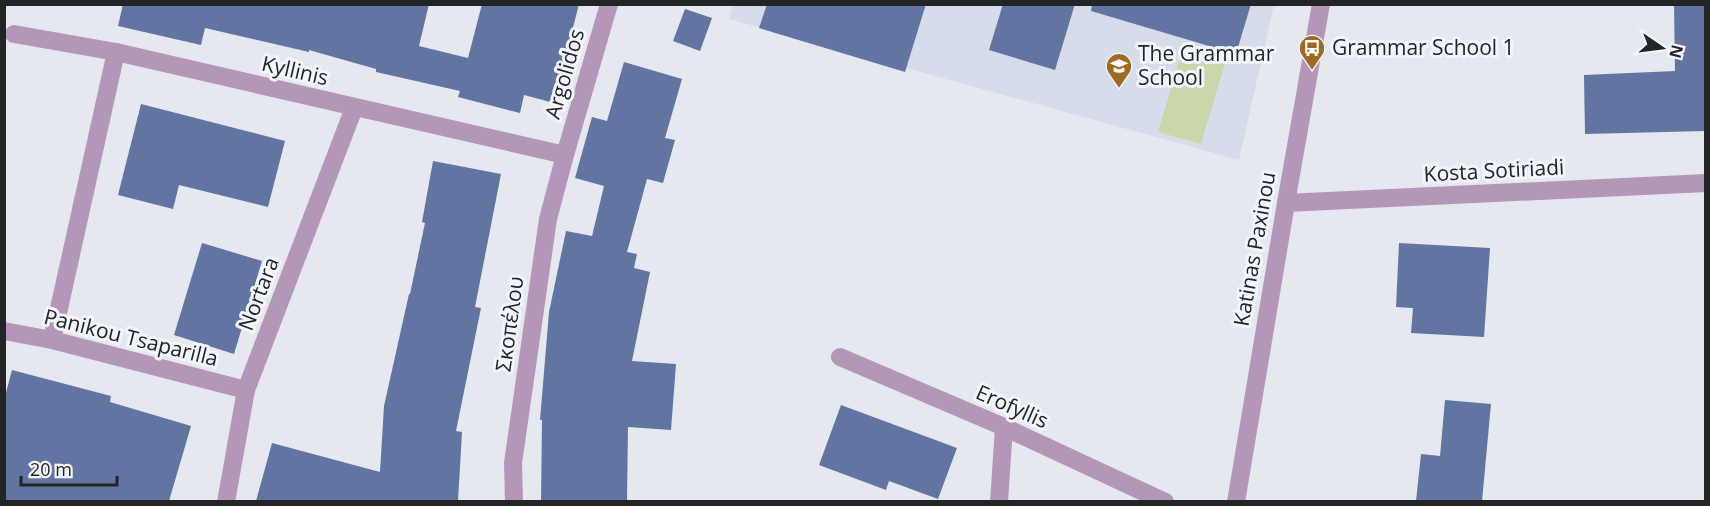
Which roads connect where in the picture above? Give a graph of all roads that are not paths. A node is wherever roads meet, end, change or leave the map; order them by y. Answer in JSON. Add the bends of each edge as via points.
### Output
{"nodes":[{"id":1,"x":609,"y":4,"type":"edge"},
{"id":2,"x":1321,"y":4,"type":"edge"},
{"id":3,"x":14,"y":34,"type":"dead end"},
{"id":4,"x":116,"y":52,"type":"junction"},
{"id":5,"x":354,"y":108,"type":"junction"},
{"id":6,"x":565,"y":155,"type":"junction"},
{"id":7,"x":1706,"y":183,"type":"edge"},
{"id":8,"x":1286,"y":203,"type":"junction"},
{"id":9,"x":4,"y":331,"type":"edge"},
{"id":10,"x":52,"y":340,"type":"junction"},
{"id":11,"x":840,"y":357,"type":"dead end"},
{"id":12,"x":246,"y":390,"type":"junction"},
{"id":13,"x":1004,"y":427,"type":"junction"},
{"id":14,"x":226,"y":501,"type":"edge"},
{"id":15,"x":514,"y":501,"type":"edge"},
{"id":16,"x":999,"y":501,"type":"edge"},
{"id":17,"x":1165,"y":501,"type":"edge"},
{"id":18,"x":1236,"y":501,"type":"edge"}],
"edges":[{"from":1,"to":6,"type":"street","name":"Argolidos"},
{"from":2,"to":8,"type":"street","name":"Katinas Paxinou"},
{"from":3,"to":4,"type":"street","name":"Kyllinis"},
{"from":4,"to":5,"type":"street","name":"Kyllinis"},
{"from":4,"to":10,"type":"street"},
{"from":5,"to":6,"type":"street","name":"Kyllinis"},
{"from":5,"to":12,"type":"street","name":"Nortara"},
{"from":6,"to":15,"type":"street","name":"Σκοπέλου","via":[[548,219],[513,463]]},
{"from":7,"to":8,"type":"street","name":"Kosta Sotiriadi"},
{"from":8,"to":18,"type":"street","name":"Katinas Paxinou"},
{"from":9,"to":10,"type":"street","name":"Panikou Tsaparilla"},
{"from":10,"to":12,"type":"street","name":"Panikou Tsaparilla"},
{"from":11,"to":13,"type":"street","name":"Erofyllis"},
{"from":12,"to":14,"type":"street","name":"Nortara"},
{"from":13,"to":16,"type":"street"},
{"from":13,"to":17,"type":"street","name":"Erofyllis"}]}
